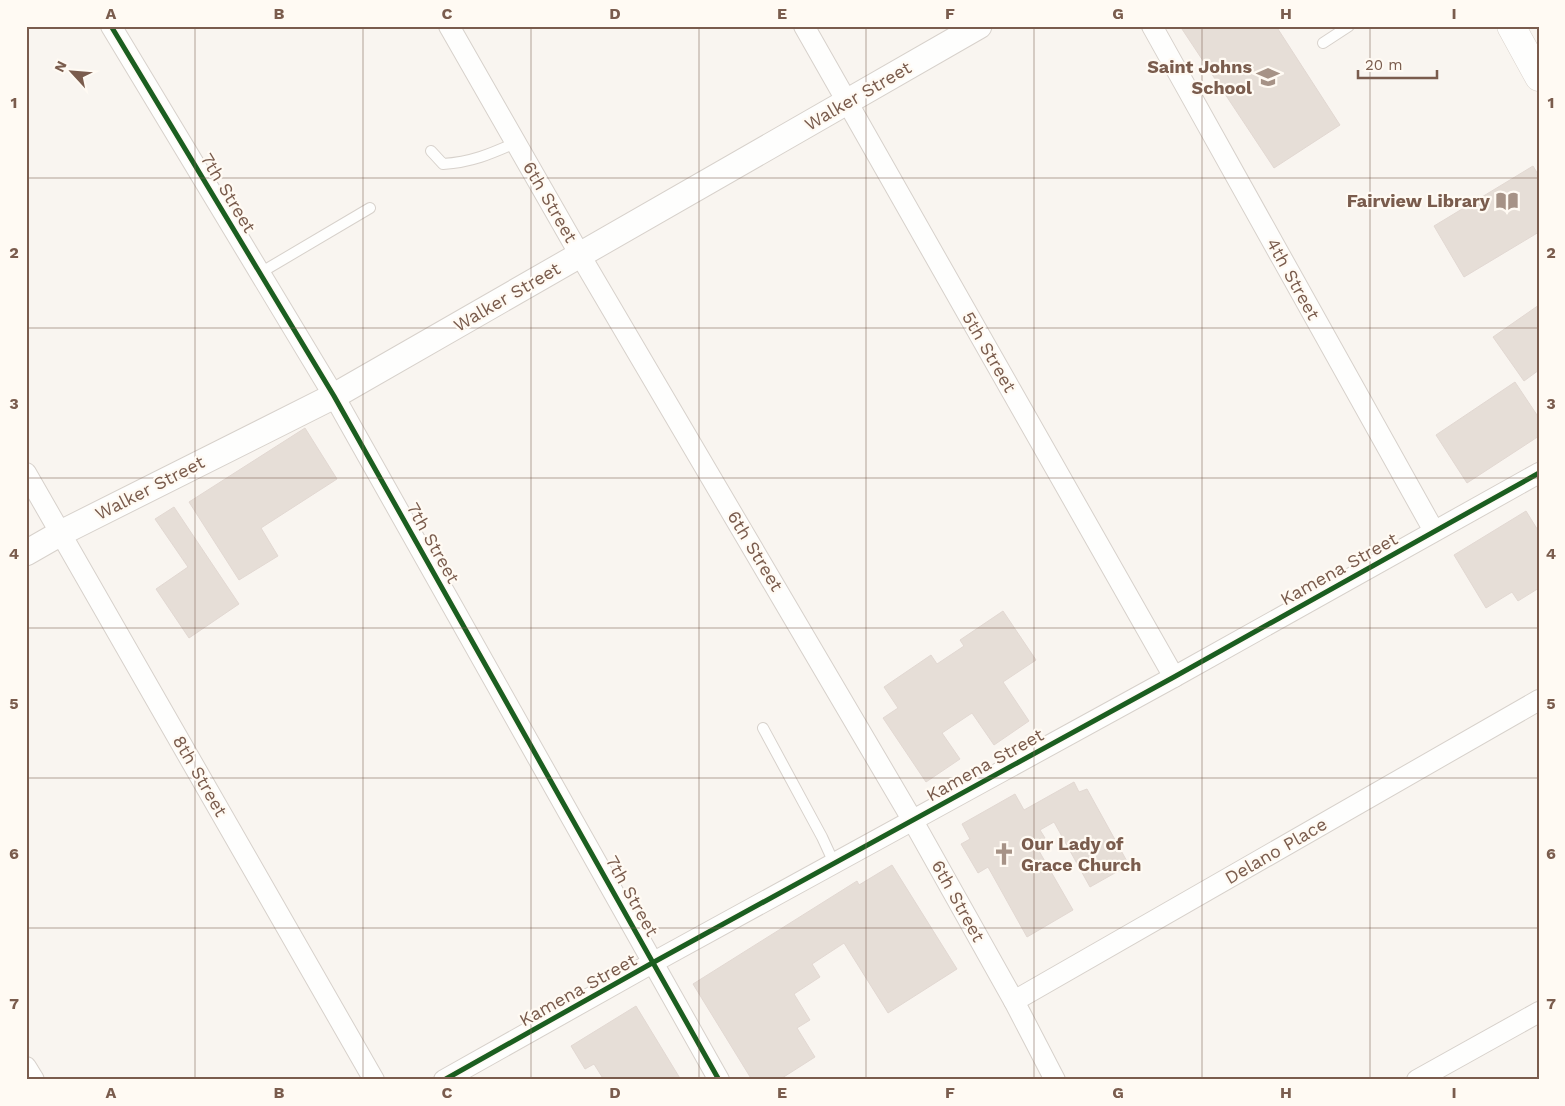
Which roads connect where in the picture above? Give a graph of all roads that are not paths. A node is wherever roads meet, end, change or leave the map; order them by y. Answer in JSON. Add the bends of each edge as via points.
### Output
{"nodes":[{"id":1,"x":112,"y":26,"type":"edge"},
{"id":2,"x":449,"y":26,"type":"edge"},
{"id":3,"x":804,"y":26,"type":"edge"},
{"id":4,"x":979,"y":26,"type":"edge"},
{"id":5,"x":1152,"y":26,"type":"edge"},
{"id":6,"x":1349,"y":26,"type":"edge"},
{"id":7,"x":1511,"y":26,"type":"edge"},
{"id":8,"x":1322,"y":43,"type":"dead end"},
{"id":9,"x":1539,"y":77,"type":"edge"},
{"id":10,"x":847,"y":102,"type":"junction"},
{"id":11,"x":515,"y":143,"type":"junction"},
{"id":12,"x":431,"y":151,"type":"dead end"},
{"id":13,"x":370,"y":208,"type":"dead end"},
{"id":14,"x":580,"y":255,"type":"junction"},
{"id":15,"x":260,"y":273,"type":"junction"},
{"id":16,"x":334,"y":396,"type":"junction"},
{"id":17,"x":26,"y":473,"type":"edge"},
{"id":18,"x":1539,"y":473,"type":"edge"},
{"id":19,"x":1434,"y":531,"type":"junction"},
{"id":20,"x":61,"y":533,"type":"junction"},
{"id":21,"x":26,"y":553,"type":"edge"},
{"id":22,"x":1174,"y":677,"type":"junction"},
{"id":23,"x":1539,"y":700,"type":"edge"},
{"id":24,"x":763,"y":728,"type":"dead end"},
{"id":25,"x":913,"y":821,"type":"junction"},
{"id":26,"x":834,"y":863,"type":"junction"},
{"id":27,"x":654,"y":962,"type":"junction"},
{"id":28,"x":1014,"y":1001,"type":"junction"},
{"id":29,"x":1539,"y":1012,"type":"edge"},
{"id":30,"x":26,"y":1067,"type":"edge"},
{"id":31,"x":34,"y":1080,"type":"edge"},
{"id":32,"x":374,"y":1080,"type":"edge"},
{"id":33,"x":444,"y":1080,"type":"edge"},
{"id":34,"x":719,"y":1080,"type":"edge"},
{"id":35,"x":1055,"y":1080,"type":"edge"},
{"id":36,"x":1417,"y":1080,"type":"edge"}],
"edges":[{"from":1,"to":15,"type":"street","name":"7th Street"},
{"from":2,"to":11,"type":"street","name":"6th Street"},
{"from":3,"to":10,"type":"street","name":"5th Street"},
{"from":4,"to":10,"type":"street","name":"Walker Street"},
{"from":5,"to":19,"type":"street","name":"4th Street"},
{"from":6,"to":8,"type":"lane"},
{"from":7,"to":9,"type":"main road"},
{"from":10,"to":14,"type":"street","name":"Walker Street"},
{"from":10,"to":22,"type":"street","name":"5th Street"},
{"from":11,"to":12,"type":"lane","via":[[466,162],[443,164]]},
{"from":11,"to":14,"type":"street","name":"6th Street"},
{"from":13,"to":15,"type":"lane"},
{"from":14,"to":16,"type":"street","name":"Walker Street"},
{"from":14,"to":25,"type":"street","name":"6th Street"},
{"from":15,"to":16,"type":"street","name":"7th Street"},
{"from":16,"to":20,"type":"street","name":"Walker Street"},
{"from":16,"to":27,"type":"street","name":"7th Street"},
{"from":17,"to":20,"type":"street","name":"8th Street"},
{"from":18,"to":19,"type":"street","name":"Kamena Street"},
{"from":19,"to":22,"type":"street","name":"Kamena Street"},
{"from":20,"to":21,"type":"street","name":"Walker Street"},
{"from":20,"to":32,"type":"street","name":"8th Street"},
{"from":22,"to":25,"type":"street","name":"Kamena Street"},
{"from":23,"to":28,"type":"street","name":"Delano Place"},
{"from":24,"to":26,"type":"lane"},
{"from":25,"to":26,"type":"street","name":"Kamena Street"},
{"from":25,"to":28,"type":"street","name":"6th Street"},
{"from":26,"to":27,"type":"street","name":"Kamena Street"},
{"from":27,"to":33,"type":"street","name":"Kamena Street"},
{"from":27,"to":34,"type":"street","name":"7th Street"},
{"from":28,"to":35,"type":"street","name":"6th Street"},
{"from":29,"to":36,"type":"street"},
{"from":30,"to":31,"type":"street"}]}
